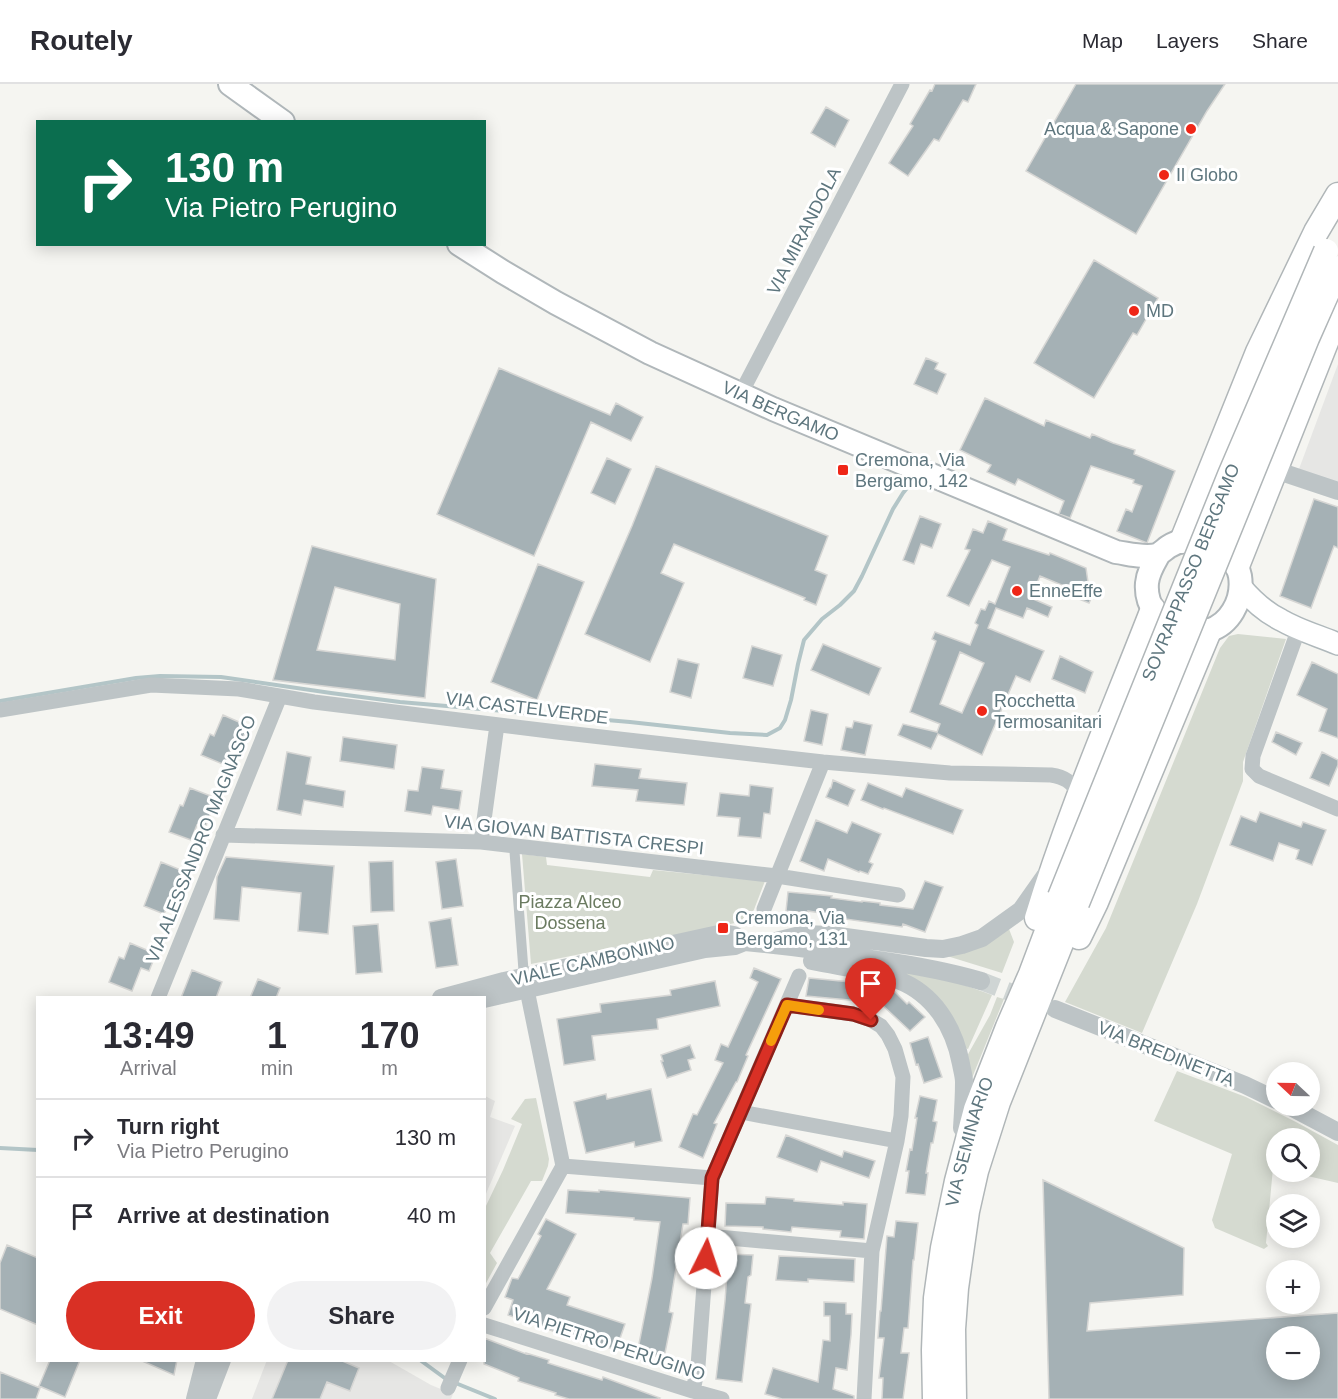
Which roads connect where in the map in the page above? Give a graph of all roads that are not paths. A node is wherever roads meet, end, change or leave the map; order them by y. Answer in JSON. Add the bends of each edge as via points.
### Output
{"nodes":[{"id":1,"x":230,"y":84,"type":"edge"},
{"id":2,"x":902,"y":84,"type":"edge"},
{"id":3,"x":280,"y":120,"type":"edge"},
{"id":4,"x":1338,"y":195,"type":"edge"},
{"id":5,"x":1338,"y":225,"type":"edge"},
{"id":6,"x":462,"y":246,"type":"edge"},
{"id":7,"x":1332,"y":260,"type":"edge"},
{"id":8,"x":1338,"y":312,"type":"edge"},
{"id":9,"x":740,"y":395,"type":"junction"},
{"id":10,"x":1219,"y":450,"type":"junction"},
{"id":11,"x":1275,"y":471,"type":"junction"},
{"id":12,"x":1338,"y":491,"type":"edge"},
{"id":13,"x":1182,"y":541,"type":"junction"},
{"id":14,"x":1116,"y":552,"type":"junction"},
{"id":15,"x":1160,"y":554,"type":"junction"},
{"id":16,"x":1239,"y":577,"type":"junction"},
{"id":17,"x":1147,"y":583,"type":"junction"},
{"id":18,"x":1153,"y":609,"type":"junction"},
{"id":19,"x":1230,"y":616,"type":"junction"},
{"id":20,"x":1290,"y":625,"type":"junction"},
{"id":21,"x":1209,"y":631,"type":"junction"},
{"id":22,"x":1338,"y":644,"type":"edge"},
{"id":23,"x":1126,"y":677,"type":"junction"},
{"id":24,"x":280,"y":696,"type":"junction"},
{"id":25,"x":1181,"y":698,"type":"junction"},
{"id":26,"x":0,"y":710,"type":"edge"},
{"id":27,"x":497,"y":724,"type":"junction"},
{"id":28,"x":823,"y":762,"type":"junction"},
{"id":29,"x":1090,"y":764,"type":"junction"},
{"id":30,"x":1051,"y":775,"type":"junction"},
{"id":31,"x":1079,"y":793,"type":"junction"},
{"id":32,"x":1338,"y":809,"type":"edge"},
{"id":33,"x":223,"y":836,"type":"junction"},
{"id":34,"x":481,"y":842,"type":"junction"},
{"id":35,"x":514,"y":845,"type":"junction"},
{"id":36,"x":1053,"y":864,"type":"junction"},
{"id":37,"x":777,"y":876,"type":"junction"},
{"id":38,"x":898,"y":896,"type":"dead end"},
{"id":39,"x":1069,"y":900,"type":"joint"},
{"id":40,"x":764,"y":909,"type":"dead end"},
{"id":41,"x":766,"y":944,"type":"junction"},
{"id":42,"x":799,"y":976,"type":"dead end"},
{"id":43,"x":981,"y":981,"type":"tunnel mouth"},
{"id":44,"x":525,"y":983,"type":"junction"},
{"id":45,"x":159,"y":996,"type":"edge"},
{"id":46,"x":452,"y":996,"type":"edge"},
{"id":47,"x":486,"y":998,"type":"edge"},
{"id":48,"x":787,"y":1005,"type":"junction"},
{"id":49,"x":1055,"y":1009,"type":"dead end"},
{"id":50,"x":1016,"y":1032,"type":"junction"},
{"id":51,"x":1266,"y":1095,"type":"edge"},
{"id":52,"x":741,"y":1112,"type":"junction"},
{"id":53,"x":1308,"y":1116,"type":"edge"},
{"id":54,"x":1338,"y":1132,"type":"edge"},
{"id":55,"x":968,"y":1139,"type":"junction"},
{"id":56,"x":897,"y":1141,"type":"junction"},
{"id":57,"x":563,"y":1166,"type":"junction"},
{"id":58,"x":712,"y":1178,"type":"junction"},
{"id":59,"x":707,"y":1236,"type":"junction"},
{"id":60,"x":872,"y":1251,"type":"junction"},
{"id":61,"x":486,"y":1304,"type":"edge"},
{"id":62,"x":486,"y":1326,"type":"edge"},
{"id":63,"x":204,"y":1362,"type":"edge"},
{"id":64,"x":221,"y":1362,"type":"edge"},
{"id":65,"x":459,"y":1362,"type":"edge"},
{"id":66,"x":448,"y":1388,"type":"dead end"},
{"id":67,"x":693,"y":1392,"type":"junction"},
{"id":68,"x":195,"y":1399,"type":"edge"},
{"id":69,"x":207,"y":1399,"type":"edge"},
{"id":70,"x":722,"y":1399,"type":"edge"},
{"id":71,"x":864,"y":1399,"type":"edge"},
{"id":72,"x":935,"y":1399,"type":"edge"},
{"id":73,"x":954,"y":1399,"type":"edge"}],
"edges":[{"from":1,"to":3,"type":"main road"},
{"from":2,"to":9,"type":"street","name":"VIA MIRANDOLA"},
{"from":4,"to":10,"type":"highway","via":[[1258,352]]},
{"from":5,"to":7,"type":"highway","name":"SOVRAPPASSO BERGAMO"},
{"from":6,"to":9,"type":"main road","name":"VIA BERGAMO","via":[[556,303]]},
{"from":7,"to":39,"type":"highway","name":"SOVRAPPASSO BERGAMO","bridge":true,"via":[[1230,476]]},
{"from":8,"to":11,"type":"highway"},
{"from":9,"to":14,"type":"main road","name":"VIA BERGAMO"},
{"from":10,"to":11,"type":"street"},
{"from":10,"to":13,"type":"highway"},
{"from":11,"to":12,"type":"street"},
{"from":11,"to":16,"type":"highway"},
{"from":13,"to":15,"type":"main road"},
{"from":13,"to":16,"type":"main road","via":[[1208,541],[1220,547],[1230,555]]},
{"from":14,"to":15,"type":"main road","name":"VIA BERGAMO"},
{"from":14,"to":17,"type":"main road","name":"VIA BERGAMO","via":[[1139,570]]},
{"from":15,"to":17,"type":"main road"},
{"from":16,"to":19,"type":"main road","via":[[1238,602]]},
{"from":16,"to":20,"type":"main road","via":[[1251,598]]},
{"from":17,"to":18,"type":"main road","name":"VIA BERGAMO"},
{"from":18,"to":21,"type":"main road","via":[[1161,620],[1183,632]]},
{"from":18,"to":23,"type":"highway"},
{"from":19,"to":20,"type":"main road","via":[[1244,615]]},
{"from":19,"to":21,"type":"main road"},
{"from":20,"to":22,"type":"main road"},
{"from":20,"to":32,"type":"street","via":[[1252,769],[1259,776]]},
{"from":21,"to":25,"type":"highway"},
{"from":23,"to":25,"type":"highway","via":[[1145,670],[1164,674],[1180,687]]},
{"from":23,"to":29,"type":"highway"},
{"from":24,"to":26,"type":"street","name":"VIA CASTELVERDE","via":[[239,689],[151,685]]},
{"from":24,"to":27,"type":"street","name":"VIA CASTELVERDE"},
{"from":24,"to":33,"type":"street","name":"VIA ALESSANDRO MAGNASCO"},
{"from":25,"to":50,"type":"highway","via":[[1096,902],[1055,986]]},
{"from":27,"to":28,"type":"street","name":"VIA CASTELVERDE"},
{"from":27,"to":34,"type":"street"},
{"from":28,"to":30,"type":"street","name":"VIA CASTELVERDE","via":[[950,773]]},
{"from":28,"to":37,"type":"street"},
{"from":29,"to":30,"type":"street","name":"VIA CASTELVERDE"},
{"from":29,"to":31,"type":"highway"},
{"from":30,"to":31,"type":"street","name":"VIA CASTELVERDE","via":[[1072,782]]},
{"from":31,"to":36,"type":"highway"},
{"from":33,"to":34,"type":"street","name":"VIA GIOVAN BATTISTA CRESPI"},
{"from":33,"to":45,"type":"street","name":"VIA ALESSANDRO MAGNASCO"},
{"from":34,"to":35,"type":"street","name":"VIA GIOVAN BATTISTA CRESPI"},
{"from":35,"to":37,"type":"street","name":"VIA GIOVAN BATTISTA CRESPI"},
{"from":35,"to":44,"type":"street"},
{"from":36,"to":41,"type":"street","via":[[1021,910],[982,938],[962,945],[926,948],[831,934],[804,934]]},
{"from":36,"to":50,"type":"highway","via":[[1020,973]]},
{"from":37,"to":38,"type":"street","name":"VIA GIOVAN BATTISTA CRESPI"},
{"from":37,"to":40,"type":"street"},
{"from":39,"to":50,"type":"highway","name":"VIA SEMINARIO","via":[[1031,974]]},
{"from":41,"to":43,"type":"street","via":[[909,965]]},
{"from":41,"to":44,"type":"street","name":"VIALE CAMBONINO","via":[[745,942],[734,934],[723,933]]},
{"from":41,"to":55,"type":"street","via":[[798,958],[897,980],[928,999],[950,1028],[959,1053],[964,1080],[962,1128]]},
{"from":42,"to":48,"type":"street"},
{"from":44,"to":46,"type":"street","name":"VIALE CAMBONINO"},
{"from":44,"to":47,"type":"street","name":"VIALE CAMBONINO"},
{"from":44,"to":57,"type":"street"},
{"from":48,"to":52,"type":"street"},
{"from":48,"to":56,"type":"street","via":[[853,1014],[881,1026],[895,1049],[903,1077]]},
{"from":49,"to":51,"type":"street","name":"VIA BREDINETTA"},
{"from":50,"to":55,"type":"highway","name":"VIA SEMINARIO","via":[[976,1109]]},
{"from":50,"to":73,"type":"highway","name":"VIA SEMINARIO","via":[[967,1211],[953,1329]]},
{"from":52,"to":56,"type":"street"},
{"from":52,"to":58,"type":"street"},
{"from":53,"to":54,"type":"street"},
{"from":55,"to":72,"type":"highway","name":"VIA SEMINARIO","via":[[943,1248],[936,1298]]},
{"from":56,"to":60,"type":"street"},
{"from":57,"to":58,"type":"street"},
{"from":57,"to":61,"type":"street"},
{"from":58,"to":59,"type":"street"},
{"from":59,"to":60,"type":"street"},
{"from":59,"to":67,"type":"street"},
{"from":60,"to":71,"type":"street"},
{"from":62,"to":67,"type":"street","name":"VIA PIETRO PERUGINO"},
{"from":63,"to":68,"type":"street"},
{"from":64,"to":69,"type":"street"},
{"from":65,"to":66,"type":"street"},
{"from":67,"to":70,"type":"street","name":"VIA PIETRO PERUGINO"}]}
